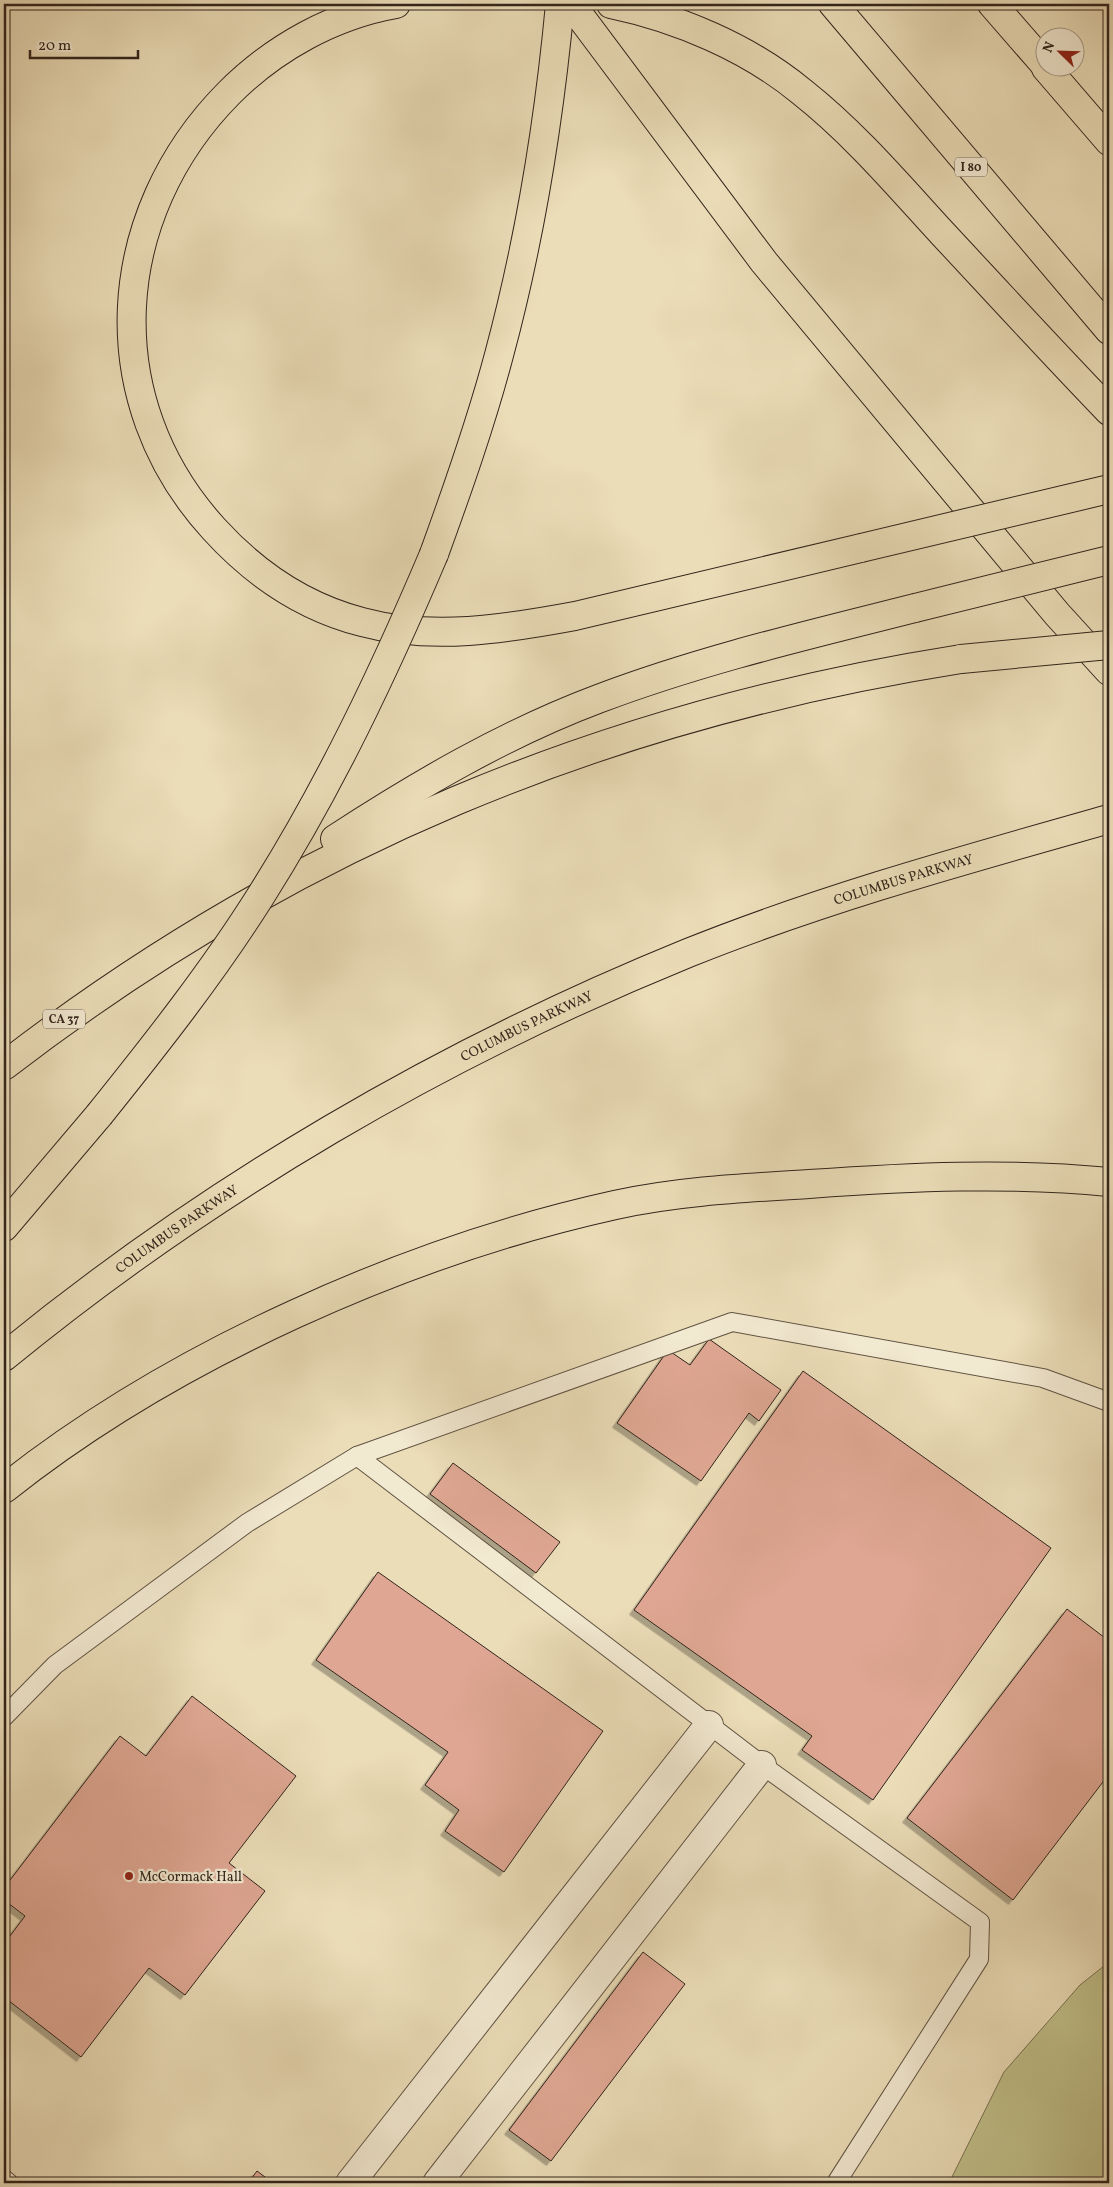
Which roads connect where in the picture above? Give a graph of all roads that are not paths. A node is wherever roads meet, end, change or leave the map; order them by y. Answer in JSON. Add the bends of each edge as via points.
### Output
{"nodes":[{"id":1,"x":396,"y":4,"type":"edge"},
{"id":2,"x":560,"y":4,"type":"edge"},
{"id":3,"x":571,"y":4,"type":"edge"},
{"id":4,"x":611,"y":4,"type":"edge"},
{"id":5,"x":833,"y":4,"type":"edge"},
{"id":6,"x":992,"y":4,"type":"edge"},
{"id":7,"x":1036,"y":55,"type":"edge"},
{"id":8,"x":1055,"y":78,"type":"edge"},
{"id":9,"x":1109,"y":141,"type":"edge"},
{"id":10,"x":1109,"y":330,"type":"edge"},
{"id":11,"x":1109,"y":411,"type":"edge"},
{"id":12,"x":1109,"y":489,"type":"edge"},
{"id":13,"x":1109,"y":560,"type":"edge"},
{"id":14,"x":1109,"y":645,"type":"edge"},
{"id":15,"x":1109,"y":671,"type":"edge"},
{"id":16,"x":1109,"y":819,"type":"edge"},
{"id":17,"x":127,"y":976,"type":"junction"},
{"id":18,"x":4,"y":1066,"type":"edge"},
{"id":19,"x":1109,"y":1182,"type":"edge"},
{"id":20,"x":4,"y":1227,"type":"edge"},
{"id":21,"x":4,"y":1357,"type":"edge"},
{"id":22,"x":1109,"y":1402,"type":"edge"},
{"id":23,"x":357,"y":1456,"type":"junction"},
{"id":24,"x":4,"y":1488,"type":"edge"},
{"id":25,"x":4,"y":1717,"type":"edge"},
{"id":26,"x":709,"y":1725,"type":"junction"},
{"id":27,"x":762,"y":1765,"type":"junction"},
{"id":28,"x":4,"y":2179,"type":"edge"},
{"id":29,"x":9,"y":2183,"type":"edge"},
{"id":30,"x":350,"y":2183,"type":"edge"},
{"id":31,"x":437,"y":2183,"type":"edge"},
{"id":32,"x":836,"y":2183,"type":"edge"}],
"edges":[{"from":1,"to":12,"type":"highway","bridge":true,"via":[[341,19],[307,35],[272,56],[242,80],[189,138],[152,206],[140,243],[133,283],[131,324],[134,362],[157,441],[200,514],[227,544],[289,592],[324,609],[363,622],[407,630],[449,632],[530,624]]},
{"from":2,"to":20,"type":"highway","bridge":true,"via":[[545,137],[528,230],[487,398],[434,554],[371,696],[302,827],[221,957],[99,1115]]},
{"from":3,"to":15,"type":"highway","via":[[770,270],[1057,614]]},
{"from":4,"to":11,"type":"highway","via":[[661,18],[715,39],[802,91],[882,169]]},
{"from":5,"to":10,"type":"highway","number":"I 80"},
{"from":6,"to":7,"type":"highway"},
{"from":8,"to":9,"type":"highway"},
{"from":13,"to":17,"type":"highway","bridge":true,"via":[[675,672],[597,699],[518,734],[439,775]]},
{"from":14,"to":17,"type":"highway","bridge":true,"via":[[961,659],[843,680],[764,698],[607,742],[457,799],[339,854],[239,908]]},
{"from":16,"to":21,"type":"highway","name":"COLUMBUS PARKWAY","via":[[915,875],[755,928],[622,981],[494,1042],[366,1108],[244,1183],[110,1273]]},
{"from":17,"to":18,"type":"highway","number":"CA 37"},
{"from":19,"to":24,"type":"highway","via":[[999,1176],[726,1189],[663,1197],[570,1216],[432,1259],[284,1319],[148,1392]]},
{"from":22,"to":23,"type":"lane","via":[[1043,1378],[732,1322]]},
{"from":23,"to":25,"type":"lane","via":[[232,1535],[55,1665]]},
{"from":23,"to":26,"type":"lane"},
{"from":26,"to":27,"type":"lane"},
{"from":26,"to":30,"type":"street"},
{"from":27,"to":31,"type":"street"},
{"from":27,"to":32,"type":"lane","via":[[980,1922],[979,1960]]},
{"from":28,"to":29,"type":"lane"}]}
